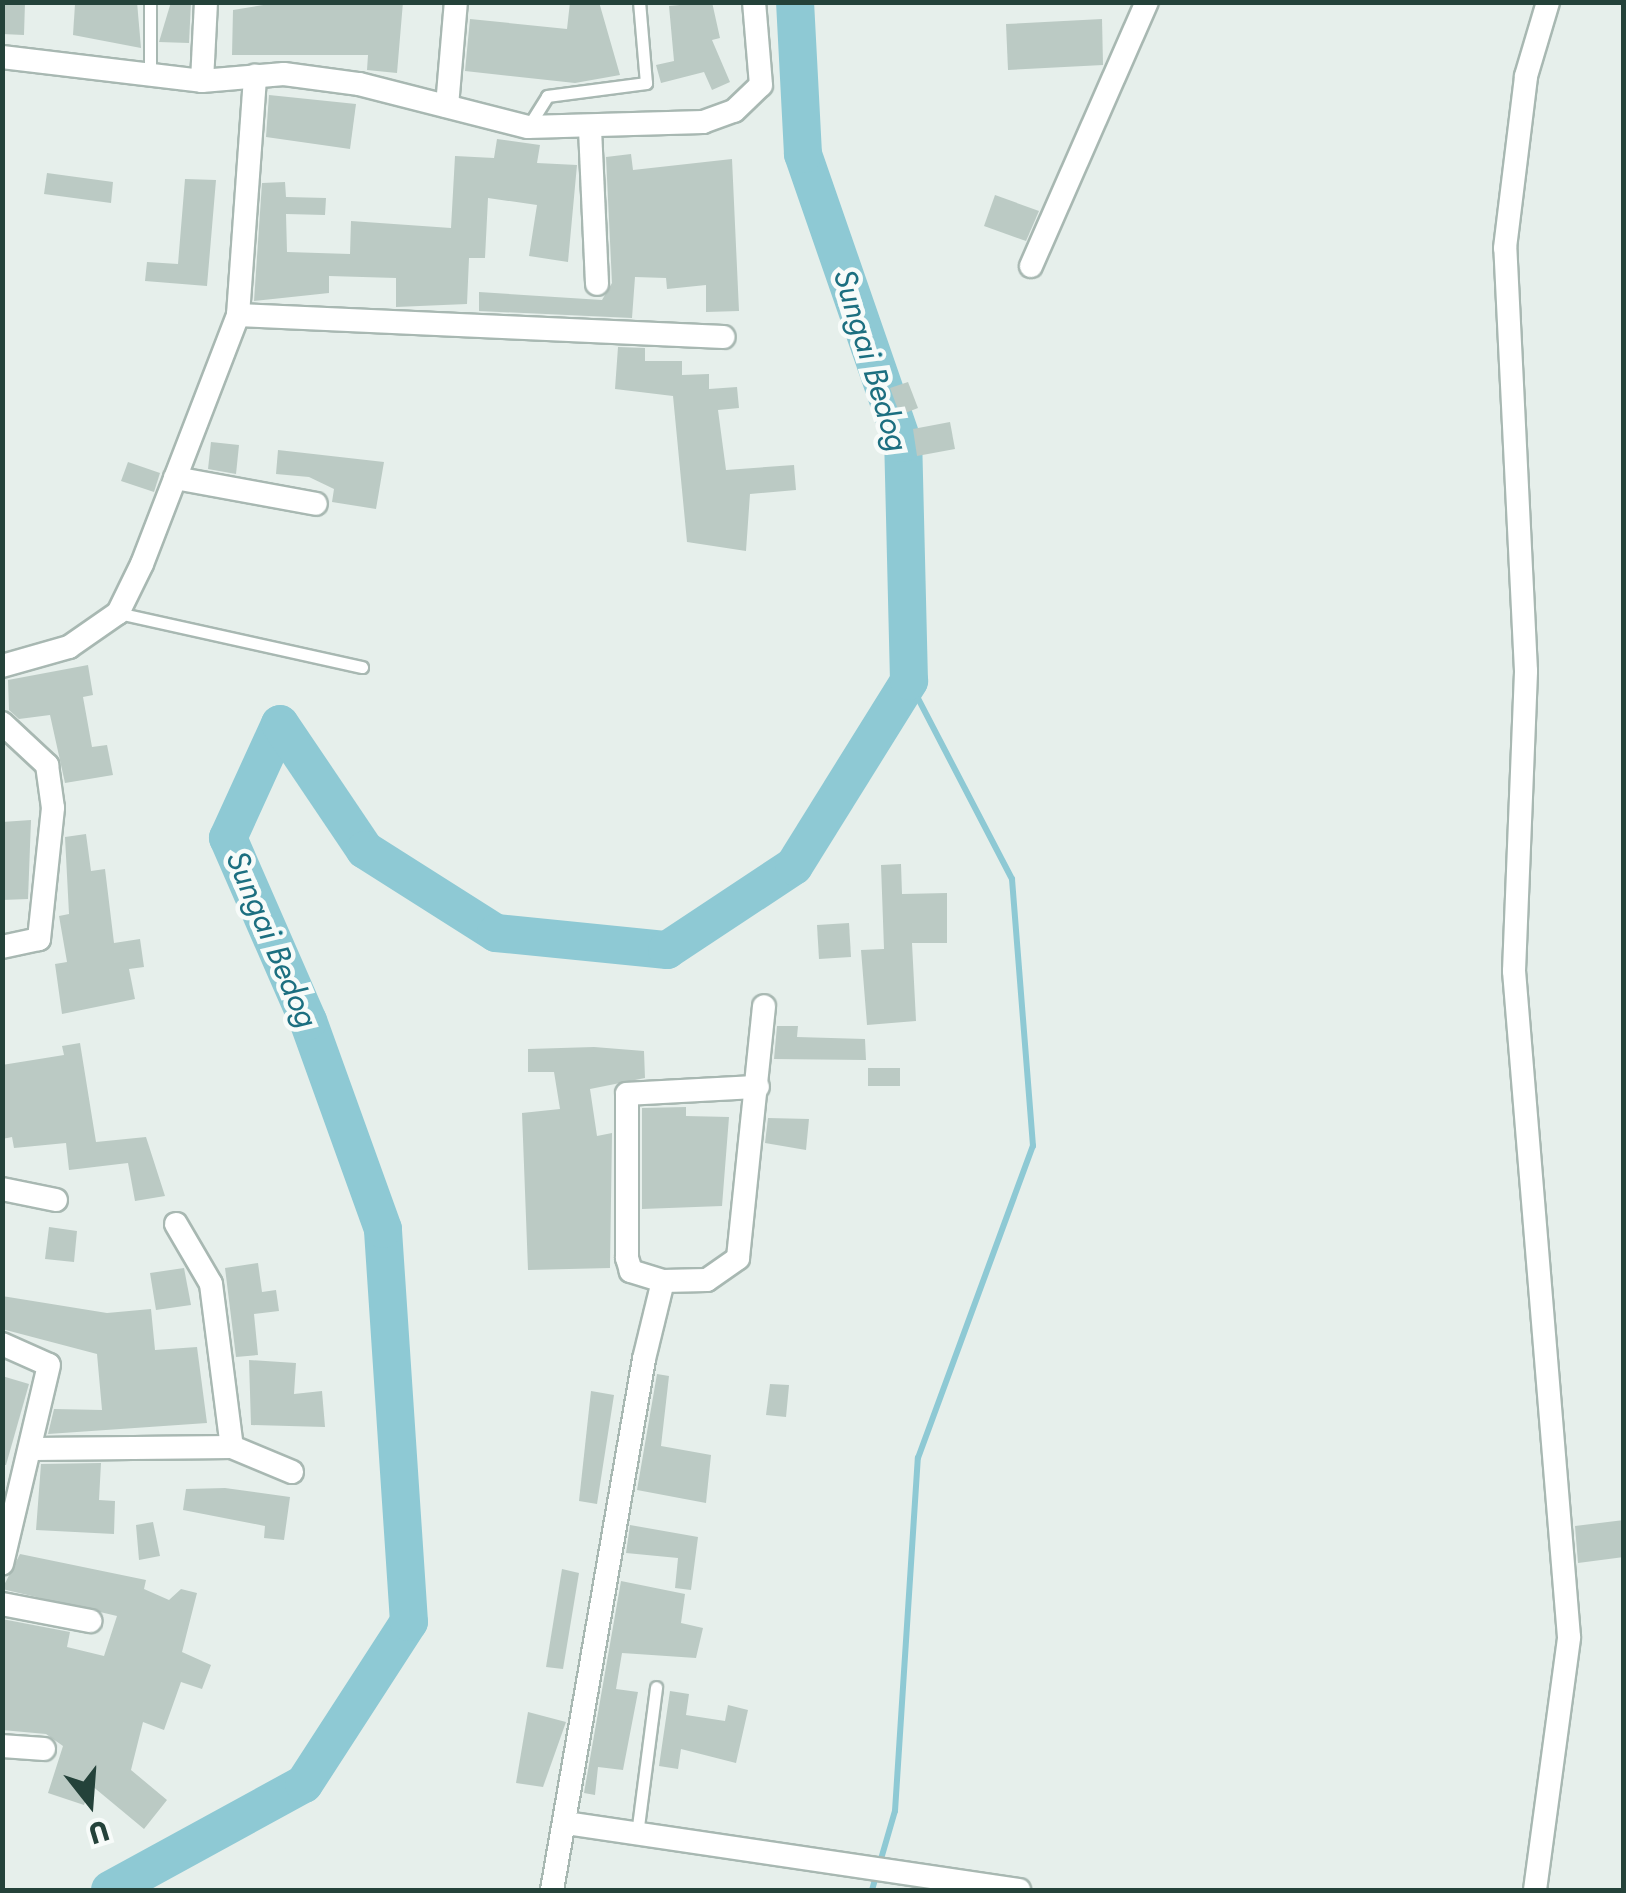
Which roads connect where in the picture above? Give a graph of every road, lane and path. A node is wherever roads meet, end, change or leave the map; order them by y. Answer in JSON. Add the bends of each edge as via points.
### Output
{"nodes":[{"id":1,"x":150,"y":2,"type":"edge"},
{"id":2,"x":206,"y":2,"type":"edge"},
{"id":3,"x":456,"y":2,"type":"edge"},
{"id":4,"x":639,"y":2,"type":"edge"},
{"id":5,"x":754,"y":2,"type":"edge"},
{"id":6,"x":1148,"y":2,"type":"edge"},
{"id":7,"x":1548,"y":2,"type":"edge"},
{"id":8,"x":2,"y":57,"type":"edge"},
{"id":9,"x":255,"y":76,"type":"junction"},
{"id":10,"x":150,"y":77,"type":"junction"},
{"id":11,"x":202,"y":81,"type":"junction"},
{"id":12,"x":447,"y":106,"type":"junction"},
{"id":13,"x":528,"y":127,"type":"junction"},
{"id":14,"x":590,"y":129,"type":"junction"},
{"id":15,"x":1031,"y":266,"type":"dead end"},
{"id":16,"x":596,"y":284,"type":"dead end"},
{"id":17,"x":238,"y":316,"type":"junction"},
{"id":18,"x":724,"y":337,"type":"dead end"},
{"id":19,"x":175,"y":478,"type":"junction"},
{"id":20,"x":316,"y":504,"type":"dead end"},
{"id":21,"x":118,"y":613,"type":"junction"},
{"id":22,"x":2,"y":666,"type":"edge"},
{"id":23,"x":362,"y":667,"type":"dead end"},
{"id":24,"x":2,"y":723,"type":"edge"},
{"id":25,"x":2,"y":947,"type":"edge"},
{"id":26,"x":764,"y":1006,"type":"dead end"},
{"id":27,"x":758,"y":1086,"type":"junction"},
{"id":28,"x":2,"y":1188,"type":"edge"},
{"id":29,"x":56,"y":1200,"type":"dead end"},
{"id":30,"x":176,"y":1224,"type":"dead end"},
{"id":31,"x":664,"y":1281,"type":"junction"},
{"id":32,"x":2,"y":1344,"type":"edge"},
{"id":33,"x":232,"y":1447,"type":"junction"},
{"id":34,"x":34,"y":1449,"type":"junction"},
{"id":35,"x":292,"y":1472,"type":"dead end"},
{"id":36,"x":2,"y":1564,"type":"edge"},
{"id":37,"x":2,"y":1604,"type":"edge"},
{"id":38,"x":90,"y":1621,"type":"dead end"},
{"id":39,"x":656,"y":1687,"type":"dead end"},
{"id":40,"x":2,"y":1746,"type":"edge"},
{"id":41,"x":44,"y":1749,"type":"dead end"},
{"id":42,"x":566,"y":1823,"type":"junction"},
{"id":43,"x":637,"y":1834,"type":"junction"},
{"id":44,"x":552,"y":1890,"type":"edge"},
{"id":45,"x":1019,"y":1890,"type":"edge"},
{"id":46,"x":1535,"y":1890,"type":"edge"}],
"edges":[{"from":1,"to":10,"type":"lane"},
{"from":2,"to":11,"type":"street"},
{"from":3,"to":12,"type":"street"},
{"from":4,"to":13,"type":"lane","via":[[646,83],[547,96]]},
{"from":5,"to":14,"type":"street","via":[[761,85],[734,112]]},
{"from":6,"to":15,"type":"street"},
{"from":7,"to":46,"type":"street","via":[[1526,76],[1506,248],[1526,671],[1514,971],[1569,1637]]},
{"from":8,"to":10,"type":"street"},
{"from":9,"to":11,"type":"street"},
{"from":9,"to":12,"type":"street","via":[[358,84]]},
{"from":9,"to":17,"type":"street"},
{"from":10,"to":11,"type":"street"},
{"from":12,"to":13,"type":"street"},
{"from":13,"to":14,"type":"street"},
{"from":14,"to":16,"type":"street"},
{"from":17,"to":18,"type":"street"},
{"from":17,"to":19,"type":"street"},
{"from":19,"to":20,"type":"street"},
{"from":19,"to":21,"type":"street"},
{"from":21,"to":22,"type":"street","via":[[69,647]]},
{"from":21,"to":23,"type":"lane"},
{"from":24,"to":25,"type":"street","via":[[47,765],[53,808],[38,939]]},
{"from":26,"to":27,"type":"street"},
{"from":27,"to":31,"type":"street","via":[[738,1258],[708,1280]]},
{"from":27,"to":31,"type":"street","via":[[627,1094],[627,1258],[631,1271]]},
{"from":28,"to":29,"type":"street"},
{"from":30,"to":33,"type":"street","via":[[210,1284]]},
{"from":31,"to":42,"type":"street"},
{"from":32,"to":34,"type":"street","via":[[49,1365]]},
{"from":33,"to":34,"type":"street"},
{"from":33,"to":35,"type":"street"},
{"from":34,"to":36,"type":"street"},
{"from":37,"to":38,"type":"street"},
{"from":39,"to":43,"type":"lane"},
{"from":40,"to":41,"type":"street"},
{"from":42,"to":43,"type":"street"},
{"from":42,"to":44,"type":"street"},
{"from":43,"to":45,"type":"street"}]}
